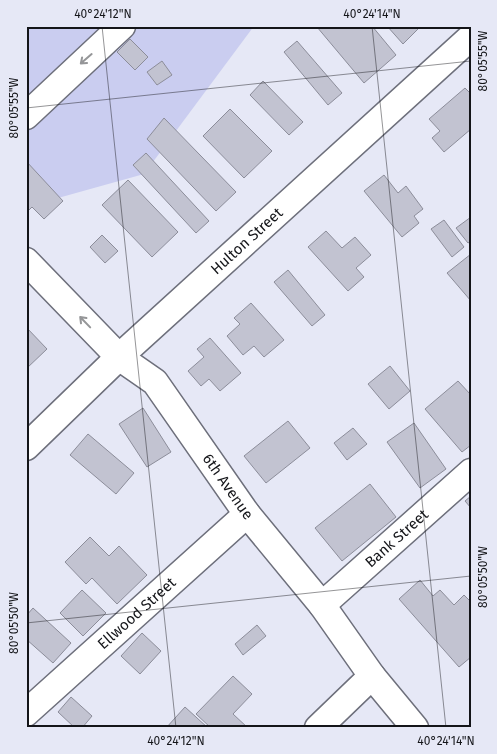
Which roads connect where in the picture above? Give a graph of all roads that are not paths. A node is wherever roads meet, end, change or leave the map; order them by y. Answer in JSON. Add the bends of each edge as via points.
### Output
{"nodes":[{"id":1,"x":122,"y":26,"type":"edge"},
{"id":2,"x":471,"y":37,"type":"edge"},
{"id":3,"x":26,"y":116,"type":"edge"},
{"id":4,"x":26,"y":261,"type":"edge"},
{"id":5,"x":119,"y":357,"type":"junction"},
{"id":6,"x":26,"y":447,"type":"edge"},
{"id":7,"x":471,"y":472,"type":"edge"},
{"id":8,"x":247,"y":514,"type":"junction"},
{"id":9,"x":322,"y":605,"type":"junction"},
{"id":10,"x":372,"y":676,"type":"junction"},
{"id":11,"x":26,"y":713,"type":"edge"},
{"id":12,"x":318,"y":728,"type":"edge"},
{"id":13,"x":415,"y":728,"type":"edge"}],
"edges":[{"from":1,"to":3,"type":"street","one_way":true},
{"from":2,"to":5,"type":"street","name":"Hulton Street"},
{"from":5,"to":4,"type":"street","name":"6th Avenue","one_way":true},
{"from":5,"to":6,"type":"street","name":"Hulton Street"},
{"from":5,"to":8,"type":"street","name":"6th Avenue","via":[[155,382]]},
{"from":7,"to":9,"type":"street","name":"Bank Street"},
{"from":8,"to":9,"type":"street","name":"6th Avenue"},
{"from":8,"to":11,"type":"street","name":"Ellwood Street"},
{"from":9,"to":10,"type":"street","name":"6th Avenue"},
{"from":10,"to":12,"type":"street"},
{"from":10,"to":13,"type":"street","name":"6th Avenue"}]}
